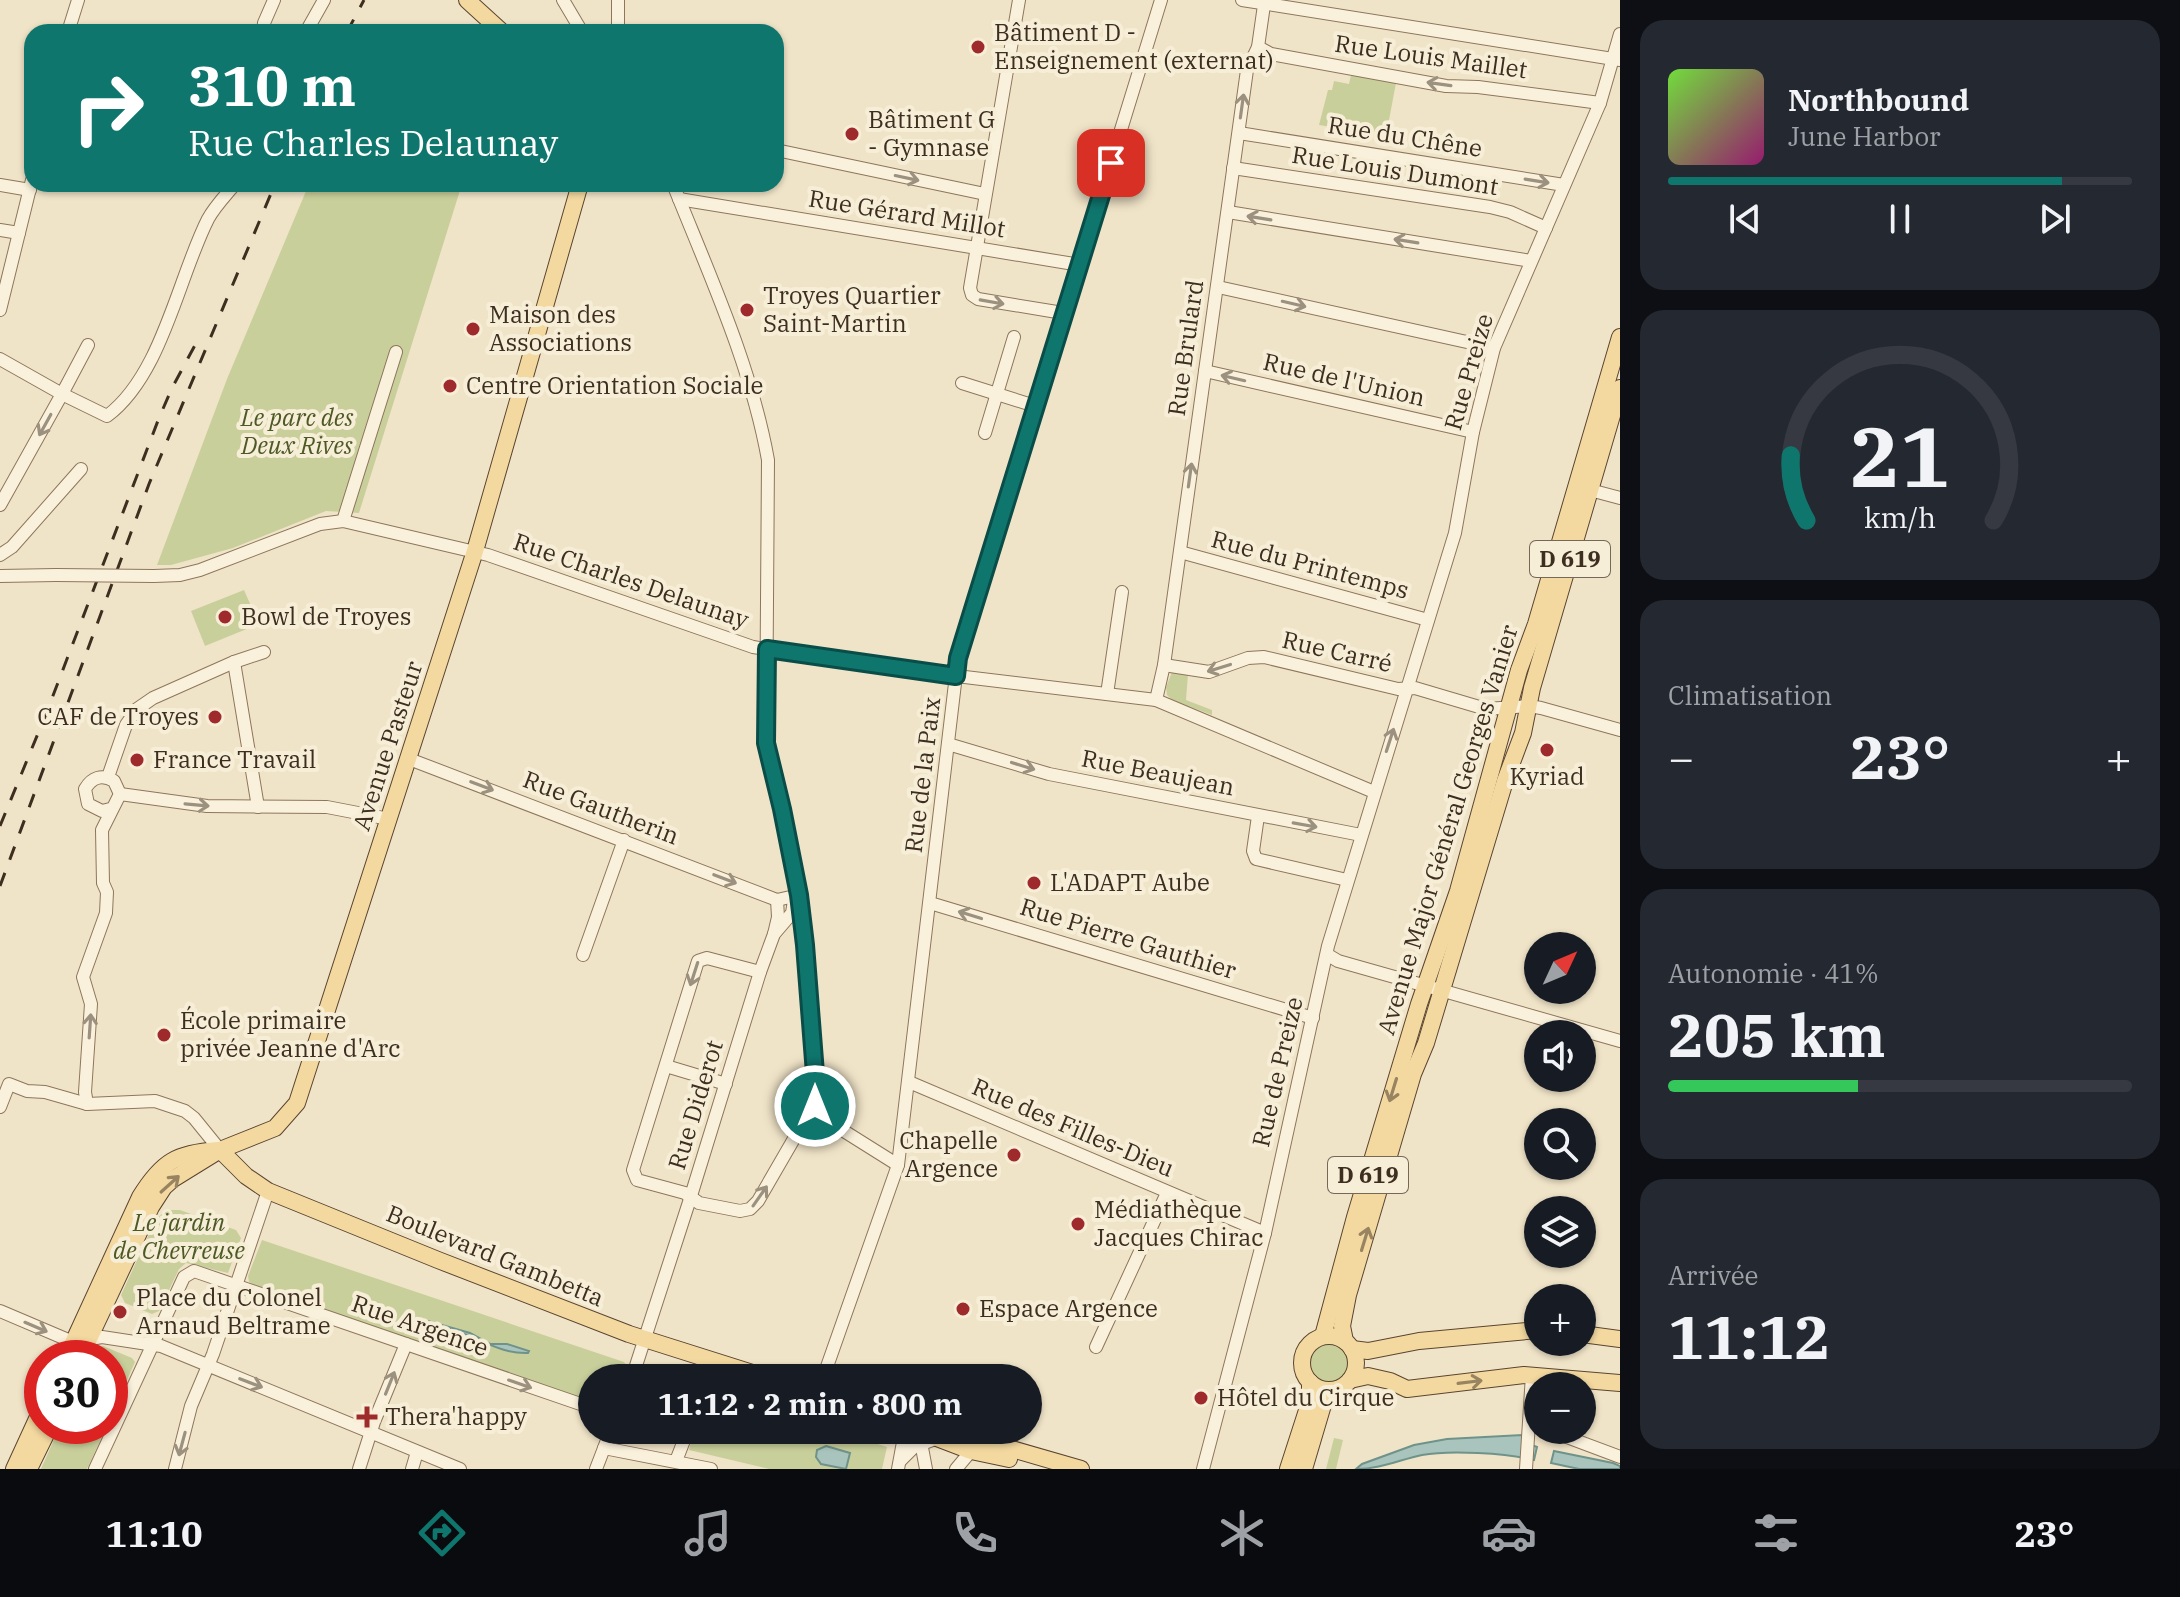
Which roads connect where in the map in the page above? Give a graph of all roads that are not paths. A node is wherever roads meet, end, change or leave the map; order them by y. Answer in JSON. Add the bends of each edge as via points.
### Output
{"nodes":[{"id":1,"x":78,"y":0,"type":"edge"},
{"id":2,"x":274,"y":0,"type":"edge"},
{"id":3,"x":324,"y":0,"type":"edge"},
{"id":4,"x":467,"y":0,"type":"edge"},
{"id":5,"x":563,"y":0,"type":"edge"},
{"id":6,"x":618,"y":0,"type":"edge"},
{"id":7,"x":1019,"y":0,"type":"edge"},
{"id":8,"x":1161,"y":0,"type":"edge"},
{"id":9,"x":1242,"y":0,"type":"edge"},
{"id":10,"x":1273,"y":4,"type":"edge"},
{"id":11,"x":70,"y":24,"type":"edge"},
{"id":12,"x":264,"y":24,"type":"edge"},
{"id":13,"x":310,"y":24,"type":"edge"},
{"id":14,"x":493,"y":24,"type":"edge"},
{"id":15,"x":577,"y":24,"type":"edge"},
{"id":16,"x":615,"y":24,"type":"edge"},
{"id":17,"x":1620,"y":34,"type":"edge"},
{"id":18,"x":1258,"y":47,"type":"junction"},
{"id":19,"x":1617,"y":60,"type":"edge"},
{"id":20,"x":1600,"y":103,"type":"junction"},
{"id":21,"x":1239,"y":133,"type":"junction"},
{"id":22,"x":784,"y":152,"type":"edge"},
{"id":23,"x":1233,"y":168,"type":"junction"},
{"id":24,"x":0,"y":185,"type":"edge"},
{"id":25,"x":24,"y":185,"type":"edge"},
{"id":26,"x":1564,"y":185,"type":"junction"},
{"id":27,"x":29,"y":192,"type":"edge"},
{"id":28,"x":229,"y":192,"type":"edge"},
{"id":29,"x":578,"y":192,"type":"edge"},
{"id":30,"x":676,"y":192,"type":"edge"},
{"id":31,"x":985,"y":194,"type":"junction"},
{"id":32,"x":679,"y":199,"type":"junction"},
{"id":33,"x":1228,"y":212,"type":"junction"},
{"id":34,"x":1546,"y":228,"type":"junction"},
{"id":35,"x":0,"y":230,"type":"edge"},
{"id":36,"x":19,"y":233,"type":"junction"},
{"id":37,"x":977,"y":247,"type":"junction"},
{"id":38,"x":1531,"y":261,"type":"junction"},
{"id":39,"x":1080,"y":265,"type":"junction"},
{"id":40,"x":1218,"y":287,"type":"junction"},
{"id":41,"x":0,"y":310,"type":"edge"},
{"id":42,"x":1063,"y":313,"type":"junction"},
{"id":43,"x":1014,"y":337,"type":"dead end"},
{"id":44,"x":1620,"y":337,"type":"edge"},
{"id":45,"x":88,"y":345,"type":"dead end"},
{"id":46,"x":1494,"y":348,"type":"junction"},
{"id":47,"x":396,"y":352,"type":"dead end"},
{"id":48,"x":0,"y":359,"type":"edge"},
{"id":49,"x":1205,"y":371,"type":"junction"},
{"id":50,"x":962,"y":383,"type":"dead end"},
{"id":51,"x":1620,"y":388,"type":"edge"},
{"id":52,"x":62,"y":394,"type":"junction"},
{"id":53,"x":997,"y":394,"type":"junction"},
{"id":54,"x":1035,"y":406,"type":"junction"},
{"id":55,"x":1473,"y":432,"type":"junction"},
{"id":56,"x":985,"y":433,"type":"dead end"},
{"id":57,"x":81,"y":469,"type":"dead end"},
{"id":58,"x":1590,"y":490,"type":"junction"},
{"id":59,"x":1620,"y":498,"type":"edge"},
{"id":60,"x":0,"y":505,"type":"edge"},
{"id":61,"x":343,"y":521,"type":"junction"},
{"id":62,"x":475,"y":551,"type":"junction"},
{"id":63,"x":1180,"y":552,"type":"junction"},
{"id":64,"x":0,"y":555,"type":"edge"},
{"id":65,"x":3,"y":575,"type":"edge"},
{"id":66,"x":1122,"y":592,"type":"dead end"},
{"id":67,"x":1428,"y":620,"type":"junction"},
{"id":68,"x":767,"y":649,"type":"junction"},
{"id":69,"x":264,"y":652,"type":"dead end"},
{"id":70,"x":234,"y":662,"type":"junction"},
{"id":71,"x":1164,"y":665,"type":"junction"},
{"id":72,"x":956,"y":676,"type":"junction"},
{"id":73,"x":1408,"y":688,"type":"junction"},
{"id":74,"x":1107,"y":694,"type":"junction"},
{"id":75,"x":1156,"y":700,"type":"junction"},
{"id":76,"x":1529,"y":706,"type":"junction"},
{"id":77,"x":1509,"y":708,"type":"junction"},
{"id":78,"x":1620,"y":730,"type":"edge"},
{"id":79,"x":948,"y":744,"type":"junction"},
{"id":80,"x":409,"y":759,"type":"junction"},
{"id":81,"x":108,"y":777,"type":"junction"},
{"id":82,"x":1374,"y":792,"type":"junction"},
{"id":83,"x":120,"y":794,"type":"junction"},
{"id":84,"x":258,"y":807,"type":"junction"},
{"id":85,"x":93,"y":809,"type":"junction"},
{"id":86,"x":110,"y":809,"type":"junction"},
{"id":87,"x":1258,"y":816,"type":"junction"},
{"id":88,"x":389,"y":819,"type":"junction"},
{"id":89,"x":1361,"y":835,"type":"junction"},
{"id":90,"x":624,"y":840,"type":"junction"},
{"id":91,"x":96,"y":861,"type":"dead end"},
{"id":92,"x":1347,"y":880,"type":"junction"},
{"id":93,"x":796,"y":893,"type":"junction"},
{"id":94,"x":777,"y":900,"type":"junction"},
{"id":95,"x":930,"y":903,"type":"junction"},
{"id":96,"x":774,"y":934,"type":"junction"},
{"id":97,"x":804,"y":939,"type":"junction"},
{"id":98,"x":583,"y":955,"type":"dead end"},
{"id":99,"x":1328,"y":955,"type":"junction"},
{"id":100,"x":760,"y":972,"type":"junction"},
{"id":101,"x":1418,"y":984,"type":"junction"},
{"id":102,"x":1442,"y":992,"type":"junction"},
{"id":103,"x":1313,"y":1018,"type":"junction"},
{"id":104,"x":1620,"y":1041,"type":"edge"},
{"id":105,"x":666,"y":1066,"type":"junction"},
{"id":106,"x":4,"y":1082,"type":"edge"},
{"id":107,"x":909,"y":1082,"type":"junction"},
{"id":108,"x":726,"y":1084,"type":"junction"},
{"id":109,"x":87,"y":1104,"type":"junction"},
{"id":110,"x":0,"y":1107,"type":"edge"},
{"id":111,"x":812,"y":1111,"type":"junction"},
{"id":112,"x":220,"y":1150,"type":"junction"},
{"id":113,"x":898,"y":1165,"type":"junction"},
{"id":114,"x":268,"y":1191,"type":"junction"},
{"id":115,"x":1167,"y":1193,"type":"junction"},
{"id":116,"x":690,"y":1199,"type":"junction"},
{"id":117,"x":1265,"y":1233,"type":"junction"},
{"id":118,"x":235,"y":1286,"type":"junction"},
{"id":119,"x":0,"y":1311,"type":"edge"},
{"id":120,"x":1524,"y":1331,"type":"edge"},
{"id":121,"x":1323,"y":1336,"type":"junction"},
{"id":122,"x":1596,"y":1336,"type":"edge"},
{"id":123,"x":1620,"y":1339,"type":"edge"},
{"id":124,"x":78,"y":1340,"type":"edge"},
{"id":125,"x":81,"y":1340,"type":"edge"},
{"id":126,"x":86,"y":1340,"type":"edge"},
{"id":127,"x":123,"y":1340,"type":"edge"},
{"id":128,"x":646,"y":1340,"type":"junction"},
{"id":129,"x":128,"y":1341,"type":"edge"},
{"id":130,"x":152,"y":1344,"type":"junction"},
{"id":131,"x":406,"y":1344,"type":"junction"},
{"id":132,"x":1349,"y":1345,"type":"junction"},
{"id":133,"x":1096,"y":1347,"type":"dead end"},
{"id":134,"x":637,"y":1364,"type":"edge"},
{"id":135,"x":723,"y":1364,"type":"edge"},
{"id":136,"x":828,"y":1364,"type":"edge"},
{"id":137,"x":208,"y":1366,"type":"junction"},
{"id":138,"x":1524,"y":1376,"type":"edge"},
{"id":139,"x":1350,"y":1380,"type":"junction"},
{"id":140,"x":1596,"y":1381,"type":"edge"},
{"id":141,"x":1310,"y":1382,"type":"junction"},
{"id":142,"x":1620,"y":1383,"type":"edge"},
{"id":143,"x":1332,"y":1390,"type":"junction"},
{"id":144,"x":578,"y":1403,"type":"edge"},
{"id":145,"x":371,"y":1433,"type":"junction"},
{"id":146,"x":25,"y":1444,"type":"edge"},
{"id":147,"x":41,"y":1444,"type":"edge"},
{"id":148,"x":606,"y":1444,"type":"edge"},
{"id":149,"x":683,"y":1444,"type":"edge"},
{"id":150,"x":903,"y":1444,"type":"edge"},
{"id":151,"x":920,"y":1444,"type":"edge"},
{"id":152,"x":929,"y":1444,"type":"edge"},
{"id":153,"x":954,"y":1444,"type":"edge"},
{"id":154,"x":973,"y":1444,"type":"edge"},
{"id":155,"x":1527,"y":1444,"type":"edge"},
{"id":156,"x":1585,"y":1444,"type":"edge"},
{"id":157,"x":604,"y":1448,"type":"junction"},
{"id":158,"x":971,"y":1451,"type":"junction"},
{"id":159,"x":417,"y":1452,"type":"junction"},
{"id":160,"x":1620,"y":1457,"type":"edge"},
{"id":161,"x":676,"y":1461,"type":"junction"},
{"id":162,"x":900,"y":1464,"type":"edge"},
{"id":163,"x":1526,"y":1465,"type":"edge"},
{"id":164,"x":14,"y":1469,"type":"edge"},
{"id":165,"x":29,"y":1469,"type":"edge"},
{"id":166,"x":95,"y":1469,"type":"edge"},
{"id":167,"x":175,"y":1469,"type":"edge"},
{"id":168,"x":359,"y":1469,"type":"edge"},
{"id":169,"x":412,"y":1469,"type":"edge"},
{"id":170,"x":460,"y":1469,"type":"edge"},
{"id":171,"x":596,"y":1469,"type":"edge"},
{"id":172,"x":711,"y":1469,"type":"edge"},
{"id":173,"x":926,"y":1469,"type":"edge"},
{"id":174,"x":956,"y":1469,"type":"edge"},
{"id":175,"x":1046,"y":1469,"type":"edge"},
{"id":176,"x":1081,"y":1469,"type":"edge"},
{"id":177,"x":1203,"y":1469,"type":"edge"},
{"id":178,"x":1288,"y":1469,"type":"edge"},
{"id":179,"x":1304,"y":1469,"type":"edge"}],
"edges":[{"from":1,"to":11,"type":"street"},
{"from":2,"to":12,"type":"street"},
{"from":3,"to":13,"type":"street"},
{"from":4,"to":14,"type":"main road"},
{"from":5,"to":15,"type":"street"},
{"from":6,"to":16,"type":"street"},
{"from":7,"to":31,"type":"street"},
{"from":8,"to":39,"type":"street","name":"Rue de la Paix"},
{"from":9,"to":10,"type":"street"},
{"from":10,"to":18,"type":"street","name":"Rue Brulard"},
{"from":10,"to":19,"type":"street"},
{"from":17,"to":19,"type":"street","name":"Rue Preize"},
{"from":20,"to":18,"type":"street","name":"Rue Louis Maillet","one_way":true,"via":[[1446,86],[1271,54]]},
{"from":21,"to":18,"type":"street","name":"Rue Brulard","one_way":true,"via":[[1247,70]]},
{"from":19,"to":20,"type":"street","name":"Rue Preize"},
{"from":20,"to":26,"type":"street","name":"Rue Preize"},
{"from":21,"to":23,"type":"street","name":"Rue Brulard"},
{"from":21,"to":26,"type":"street","name":"Rue du Chêne","one_way":true},
{"from":22,"to":31,"type":"street","one_way":true},
{"from":23,"to":33,"type":"street","name":"Rue Brulard"},
{"from":23,"to":34,"type":"street","name":"Rue Louis Dumont","via":[[1490,207]]},
{"from":24,"to":25,"type":"street"},
{"from":26,"to":34,"type":"street","name":"Rue Preize"},
{"from":27,"to":36,"type":"street"},
{"from":28,"to":52,"type":"street","via":[[208,219],[140,380],[107,416]]},
{"from":29,"to":62,"type":"main road","name":"Avenue Pasteur"},
{"from":30,"to":32,"type":"street"},
{"from":31,"to":37,"type":"street"},
{"from":32,"to":37,"type":"street","name":"Rue Gérard Millot"},
{"from":32,"to":68,"type":"street","via":[[762,426],[768,460]]},
{"from":38,"to":33,"type":"street","one_way":true},
{"from":33,"to":40,"type":"street","name":"Rue Brulard"},
{"from":34,"to":38,"type":"street","name":"Rue Preize"},
{"from":35,"to":36,"type":"street"},
{"from":36,"to":41,"type":"street"},
{"from":37,"to":39,"type":"street","name":"Rue Gérard Millot"},
{"from":37,"to":42,"type":"street","one_way":true,"via":[[972,295]]},
{"from":38,"to":46,"type":"street","name":"Rue Preize"},
{"from":39,"to":42,"type":"street","name":"Rue de la Paix"},
{"from":40,"to":46,"type":"street","one_way":true},
{"from":40,"to":49,"type":"street","name":"Rue Brulard"},
{"from":42,"to":54,"type":"street","name":"Rue de la Paix"},
{"from":43,"to":53,"type":"street"},
{"from":44,"to":77,"type":"main road","name":"Avenue Major Général Georges Vanier","number":"D 619"},
{"from":45,"to":52,"type":"street"},
{"from":46,"to":55,"type":"street","name":"Rue Preize"},
{"from":47,"to":61,"type":"street"},
{"from":48,"to":52,"type":"street"},
{"from":55,"to":49,"type":"street","name":"Rue de l'Union","one_way":true},
{"from":63,"to":49,"type":"street","name":"Rue Brulard","one_way":true},
{"from":50,"to":53,"type":"street"},
{"from":51,"to":58,"type":"main road","number":"D 619"},
{"from":52,"to":60,"type":"street","one_way":true},
{"from":53,"to":54,"type":"street"},
{"from":53,"to":56,"type":"street"},
{"from":54,"to":72,"type":"street","name":"Rue de la Paix"},
{"from":55,"to":67,"type":"street","name":"Rue Preize","via":[[1455,533]]},
{"from":57,"to":64,"type":"street"},
{"from":58,"to":59,"type":"street"},
{"from":58,"to":76,"type":"main road","number":"D 619"},
{"from":61,"to":62,"type":"street","name":"Rue Charles Delaunay"},
{"from":61,"to":65,"type":"street","bridge":true,"via":[[320,524],[180,575]]},
{"from":62,"to":68,"type":"street","name":"Rue Charles Delaunay"},
{"from":62,"to":80,"type":"main road","name":"Avenue Pasteur"},
{"from":63,"to":67,"type":"street","name":"Rue du Printemps"},
{"from":63,"to":71,"type":"street","name":"Rue Brulard"},
{"from":66,"to":74,"type":"street"},
{"from":67,"to":73,"type":"street","name":"Rue Preize"},
{"from":68,"to":72,"type":"street","name":"Rue Charles Delaunay"},
{"from":68,"to":93,"type":"street","via":[[766,743]]},
{"from":69,"to":70,"type":"street"},
{"from":70,"to":81,"type":"street","via":[[137,709]]},
{"from":70,"to":84,"type":"street"},
{"from":73,"to":71,"type":"street","name":"Rue Carré","one_way":true,"via":[[1274,658],[1248,658],[1209,672]]},
{"from":71,"to":75,"type":"street","name":"Rue Brulard"},
{"from":72,"to":74,"type":"street","name":"Rue Charles Delaunay"},
{"from":72,"to":79,"type":"street","name":"Rue de la Paix"},
{"from":73,"to":77,"type":"street","name":"Rue Carré","via":[[1486,709]]},
{"from":82,"to":73,"type":"street","name":"Rue de Preize","one_way":true},
{"from":74,"to":75,"type":"street","name":"Rue Charles Delaunay"},
{"from":75,"to":82,"type":"street","name":"Rue Charles Delaunay"},
{"from":76,"to":77,"type":"street","name":"Rue Carré"},
{"from":76,"to":78,"type":"street"},
{"from":76,"to":102,"type":"main road","number":"D 619"},
{"from":77,"to":101,"type":"main road","name":"Avenue Major Général Georges Vanier","number":"D 619","via":[[1458,891]]},
{"from":79,"to":87,"type":"street","name":"Rue Beaujean","one_way":true,"via":[[1049,774]]},
{"from":79,"to":95,"type":"street","name":"Rue de la Paix"},
{"from":80,"to":88,"type":"main road","name":"Avenue Pasteur"},
{"from":80,"to":90,"type":"street","name":"Rue Gautherin","one_way":true},
{"from":81,"to":83,"type":"street"},
{"from":81,"to":85,"type":"street","via":[[94,778],[85,789]]},
{"from":82,"to":89,"type":"street","name":"Rue de Preize"},
{"from":83,"to":84,"type":"street","one_way":true},
{"from":83,"to":86,"type":"street"},
{"from":84,"to":88,"type":"street","via":[[327,807]]},
{"from":85,"to":86,"type":"street"},
{"from":85,"to":91,"type":"street"},
{"from":109,"to":86,"type":"street","one_way":true,"via":[[91,1004],[83,977],[106,913],[102,830]]},
{"from":87,"to":89,"type":"street","name":"Rue Beaujean","one_way":true},
{"from":87,"to":92,"type":"street","via":[[1256,859]]},
{"from":88,"to":112,"type":"main road","name":"Avenue Pasteur","via":[[297,1103],[275,1128]]},
{"from":89,"to":92,"type":"street","name":"Rue de Preize"},
{"from":90,"to":94,"type":"street","name":"Rue Gautherin","one_way":true},
{"from":90,"to":98,"type":"street"},
{"from":92,"to":99,"type":"street","name":"Rue de Preize"},
{"from":93,"to":94,"type":"street"},
{"from":93,"to":96,"type":"street","name":"Rue Diderot","via":[[788,920]]},
{"from":93,"to":97,"type":"street"},
{"from":94,"to":96,"type":"street"},
{"from":103,"to":95,"type":"street","name":"Rue Pierre Gauthier","one_way":true},
{"from":95,"to":107,"type":"street","name":"Rue de la Paix"},
{"from":96,"to":97,"type":"street","via":[[792,932]]},
{"from":96,"to":100,"type":"street","name":"Rue Diderot"},
{"from":97,"to":111,"type":"street","via":[[817,1099]]},
{"from":99,"to":101,"type":"street"},
{"from":99,"to":103,"type":"street","name":"Rue de Preize"},
{"from":100,"to":105,"type":"street","one_way":true,"via":[[701,958]]},
{"from":100,"to":108,"type":"street","name":"Rue Diderot"},
{"from":101,"to":102,"type":"street"},
{"from":101,"to":121,"type":"main road","name":"Avenue Major Général Georges Vanier","number":"D 619","one_way":true},
{"from":102,"to":104,"type":"street"},
{"from":132,"to":102,"type":"main road","number":"D 619","one_way":true,"via":[[1342,1326],[1348,1295]]},
{"from":103,"to":117,"type":"street","name":"Rue de Preize"},
{"from":105,"to":108,"type":"street"},
{"from":105,"to":116,"type":"street","via":[[633,1174]]},
{"from":106,"to":109,"type":"street"},
{"from":106,"to":110,"type":"street"},
{"from":107,"to":113,"type":"street","name":"Rue de la Paix"},
{"from":107,"to":115,"type":"street","name":"Rue des Filles-Dieu"},
{"from":108,"to":116,"type":"street","name":"Rue Diderot"},
{"from":109,"to":112,"type":"street","via":[[155,1101],[185,1111]]},
{"from":111,"to":113,"type":"street"},
{"from":116,"to":111,"type":"street","one_way":true,"via":[[750,1209]]},
{"from":112,"to":114,"type":"main road","name":"Boulevard Gambetta"},
{"from":112,"to":125,"type":"main road","via":[[164,1187]]},
{"from":113,"to":136,"type":"street","name":"Rue de la Paix"},
{"from":114,"to":118,"type":"street"},
{"from":114,"to":128,"type":"main road","name":"Boulevard Gambetta"},
{"from":115,"to":117,"type":"street","name":"Rue des Filles-Dieu"},
{"from":115,"to":133,"type":"street"},
{"from":116,"to":128,"type":"street","name":"Rue Diderot"},
{"from":117,"to":177,"type":"street","name":"Rue de Preize"},
{"from":118,"to":130,"type":"street","name":"Rue Argence","via":[[188,1273]]},
{"from":118,"to":131,"type":"street","name":"Rue Argence"},
{"from":118,"to":137,"type":"street"},
{"from":119,"to":124,"type":"street","one_way":true},
{"from":120,"to":132,"type":"main road","via":[[1368,1351]]},
{"from":121,"to":132,"type":"main road"},
{"from":121,"to":141,"type":"main road","via":[[1309,1344],[1302,1359]]},
{"from":122,"to":123,"type":"main road"},
{"from":126,"to":127,"type":"street"},
{"from":128,"to":134,"type":"street","name":"Rue Diderot"},
{"from":128,"to":135,"type":"main road","name":"Boulevard Gambetta"},
{"from":129,"to":130,"type":"street"},
{"from":130,"to":137,"type":"street"},
{"from":130,"to":166,"type":"street"},
{"from":131,"to":144,"type":"street","name":"Rue Argence","one_way":true},
{"from":145,"to":131,"type":"street","one_way":true},
{"from":132,"to":139,"type":"main road","via":[[1356,1365]]},
{"from":137,"to":145,"type":"street","one_way":true},
{"from":137,"to":167,"type":"street","one_way":true},
{"from":139,"to":138,"type":"main road","one_way":true,"via":[[1368,1376],[1407,1389]]},
{"from":139,"to":143,"type":"main road"},
{"from":140,"to":142,"type":"main road"},
{"from":141,"to":143,"type":"main road"},
{"from":141,"to":178,"type":"main road","via":[[1310,1401]]},
{"from":143,"to":179,"type":"main road"},
{"from":145,"to":159,"type":"street"},
{"from":145,"to":168,"type":"street"},
{"from":146,"to":164,"type":"main road"},
{"from":147,"to":165,"type":"main road"},
{"from":148,"to":157,"type":"street"},
{"from":149,"to":161,"type":"street"},
{"from":150,"to":162,"type":"street"},
{"from":151,"to":162,"type":"street"},
{"from":152,"to":173,"type":"street"},
{"from":153,"to":158,"type":"main road"},
{"from":154,"to":176,"type":"main road"},
{"from":155,"to":163,"type":"street"},
{"from":156,"to":160,"type":"street"},
{"from":157,"to":161,"type":"street"},
{"from":157,"to":171,"type":"street"},
{"from":158,"to":174,"type":"street"},
{"from":158,"to":175,"type":"main road"},
{"from":159,"to":169,"type":"street"},
{"from":159,"to":170,"type":"street"},
{"from":161,"to":172,"type":"street"}]}
